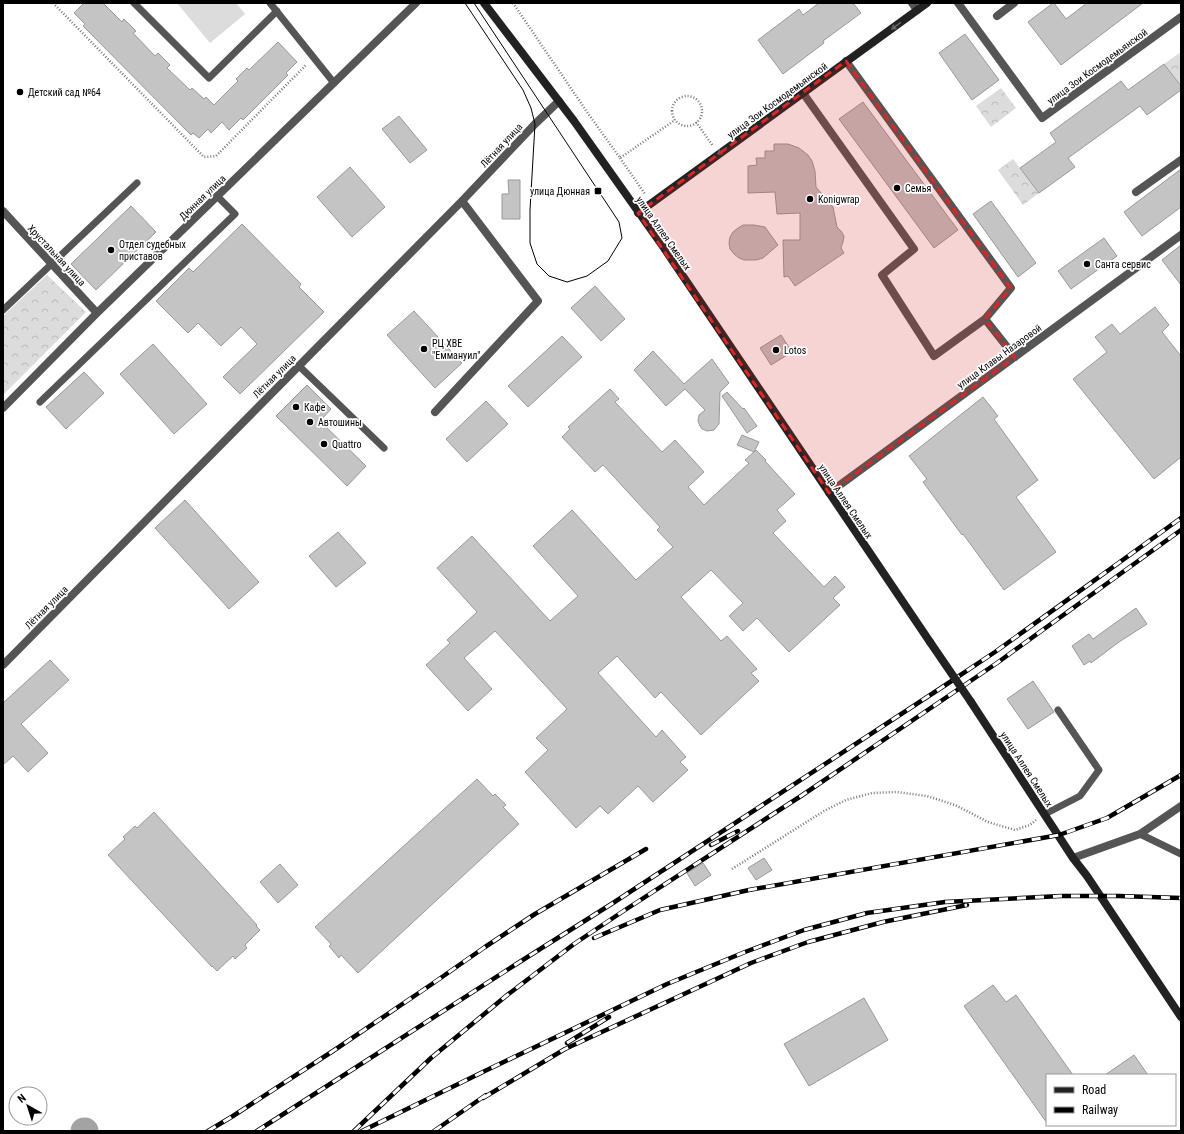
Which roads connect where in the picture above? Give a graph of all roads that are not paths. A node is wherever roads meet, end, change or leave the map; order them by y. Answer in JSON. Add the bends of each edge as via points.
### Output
{"nodes":[{"id":1,"x":134,"y":3,"type":"edge"},
{"id":2,"x":270,"y":3,"type":"edge"},
{"id":3,"x":416,"y":3,"type":"edge"},
{"id":4,"x":484,"y":3,"type":"edge"},
{"id":5,"x":912,"y":3,"type":"edge"},
{"id":6,"x":928,"y":3,"type":"edge"},
{"id":7,"x":958,"y":3,"type":"edge"},
{"id":8,"x":1014,"y":3,"type":"edge"},
{"id":9,"x":917,"y":10,"type":"junction"},
{"id":10,"x":276,"y":11,"type":"junction"},
{"id":11,"x":997,"y":16,"type":"dead end"},
{"id":12,"x":1181,"y":17,"type":"edge"},
{"id":13,"x":846,"y":61,"type":"junction"},
{"id":14,"x":334,"y":83,"type":"junction"},
{"id":15,"x":803,"y":93,"type":"junction"},
{"id":16,"x":559,"y":101,"type":"junction"},
{"id":17,"x":1181,"y":160,"type":"edge"},
{"id":18,"x":137,"y":183,"type":"dead end"},
{"id":19,"x":1136,"y":192,"type":"dead end"},
{"id":20,"x":217,"y":196,"type":"junction"},
{"id":21,"x":462,"y":201,"type":"junction"},
{"id":22,"x":3,"y":211,"type":"edge"},
{"id":23,"x":638,"y":213,"type":"junction"},
{"id":24,"x":1181,"y":235,"type":"edge"},
{"id":25,"x":52,"y":264,"type":"junction"},
{"id":26,"x":3,"y":310,"type":"edge"},
{"id":27,"x":97,"y":313,"type":"junction"},
{"id":28,"x":985,"y":319,"type":"junction"},
{"id":29,"x":1015,"y":357,"type":"junction"},
{"id":30,"x":299,"y":366,"type":"junction"},
{"id":31,"x":40,"y":402,"type":"dead end"},
{"id":32,"x":3,"y":408,"type":"edge"},
{"id":33,"x":435,"y":412,"type":"dead end"},
{"id":34,"x":384,"y":448,"type":"dead end"},
{"id":35,"x":829,"y":493,"type":"junction"},
{"id":36,"x":3,"y":665,"type":"edge"},
{"id":37,"x":1058,"y":710,"type":"dead end"},
{"id":38,"x":1181,"y":806,"type":"edge"},
{"id":39,"x":1045,"y":814,"type":"junction"},
{"id":40,"x":1140,"y":834,"type":"junction"},
{"id":41,"x":1181,"y":854,"type":"edge"},
{"id":42,"x":1073,"y":858,"type":"junction"},
{"id":43,"x":1181,"y":1017,"type":"edge"}],
"edges":[{"from":1,"to":10,"type":"lane","via":[[209,78]]},
{"from":2,"to":10,"type":"lane"},
{"from":3,"to":14,"type":"street","name":"Дюнная улица"},
{"from":4,"to":16,"type":"main road","name":"улица Аллея Смелых"},
{"from":5,"to":9,"type":"street"},
{"from":6,"to":9,"type":"main road","name":"улица Зои Космодемьянской"},
{"from":7,"to":12,"type":"street","name":"улица Зои Космодемьянской","via":[[1042,118]]},
{"from":8,"to":11,"type":"street"},
{"from":9,"to":13,"type":"main road","name":"улица Зои Космодемьянской","one_way":true},
{"from":10,"to":14,"type":"lane"},
{"from":13,"to":15,"type":"main road","name":"улица Зои Космодемьянской"},
{"from":13,"to":28,"type":"street","via":[[1011,288]]},
{"from":14,"to":20,"type":"street","name":"Дюнная улица"},
{"from":15,"to":23,"type":"main road","name":"улица Зои Космодемьянской","one_way":true},
{"from":15,"to":28,"type":"street","via":[[914,250],[882,276],[934,356]]},
{"from":16,"to":21,"type":"street","name":"Лётная улица"},
{"from":16,"to":23,"type":"main road","name":"улица Аллея Смелых"},
{"from":17,"to":19,"type":"street"},
{"from":18,"to":25,"type":"lane"},
{"from":20,"to":27,"type":"street","name":"Дюнная улица"},
{"from":20,"to":31,"type":"lane","via":[[235,214]]},
{"from":21,"to":30,"type":"street","name":"Лётная улица"},
{"from":21,"to":33,"type":"street","via":[[538,301]]},
{"from":22,"to":25,"type":"street","name":"Хрустальная улица"},
{"from":23,"to":35,"type":"main road","name":"улица Аллея Смелых"},
{"from":24,"to":29,"type":"street","name":"улица Клавы Назаровой"},
{"from":25,"to":26,"type":"lane"},
{"from":25,"to":27,"type":"street","name":"Хрустальная улица"},
{"from":27,"to":32,"type":"street","name":"Дюнная улица"},
{"from":28,"to":29,"type":"street"},
{"from":29,"to":35,"type":"street","name":"улица Клавы Назаровой"},
{"from":30,"to":34,"type":"lane"},
{"from":30,"to":36,"type":"street","name":"Лётная улица"},
{"from":35,"to":39,"type":"main road","name":"улица Аллея Смелых","bridge":true},
{"from":37,"to":39,"type":"lane","via":[[1099,770],[1080,796]]},
{"from":38,"to":40,"type":"street"},
{"from":39,"to":42,"type":"main road","name":"улица Аллея Смелых"},
{"from":40,"to":41,"type":"lane"},
{"from":40,"to":42,"type":"street"},
{"from":42,"to":43,"type":"main road","name":"улица Аллея Смелых"}]}
